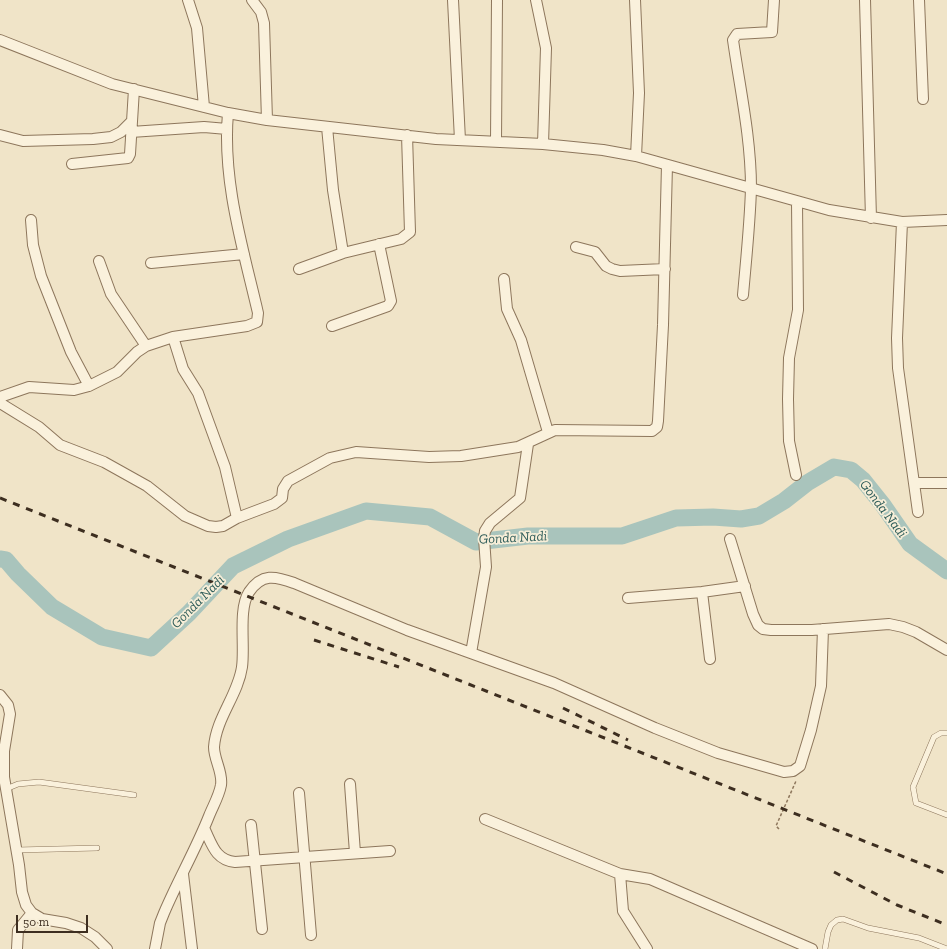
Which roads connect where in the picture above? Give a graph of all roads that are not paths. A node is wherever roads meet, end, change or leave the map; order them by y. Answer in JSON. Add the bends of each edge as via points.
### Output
{"nodes":[{"id":1,"x":188,"y":0,"type":"edge"},
{"id":2,"x":252,"y":0,"type":"edge"},
{"id":3,"x":454,"y":0,"type":"edge"},
{"id":4,"x":497,"y":0,"type":"edge"},
{"id":5,"x":536,"y":0,"type":"edge"},
{"id":6,"x":635,"y":0,"type":"edge"},
{"id":7,"x":774,"y":0,"type":"edge"},
{"id":8,"x":865,"y":0,"type":"edge"},
{"id":9,"x":919,"y":0,"type":"edge"},
{"id":10,"x":0,"y":40,"type":"edge"},
{"id":11,"x":134,"y":89,"type":"junction"},
{"id":12,"x":923,"y":99,"type":"dead end"},
{"id":13,"x":204,"y":107,"type":"junction"},
{"id":14,"x":228,"y":113,"type":"junction"},
{"id":15,"x":267,"y":120,"type":"junction"},
{"id":16,"x":132,"y":121,"type":"junction"},
{"id":17,"x":327,"y":126,"type":"junction"},
{"id":18,"x":227,"y":129,"type":"junction"},
{"id":19,"x":131,"y":132,"type":"junction"},
{"id":20,"x":0,"y":135,"type":"edge"},
{"id":21,"x":407,"y":135,"type":"junction"},
{"id":22,"x":460,"y":140,"type":"junction"},
{"id":23,"x":496,"y":142,"type":"junction"},
{"id":24,"x":543,"y":144,"type":"junction"},
{"id":25,"x":636,"y":156,"type":"junction"},
{"id":26,"x":72,"y":164,"type":"dead end"},
{"id":27,"x":667,"y":165,"type":"junction"},
{"id":28,"x":751,"y":189,"type":"junction"},
{"id":29,"x":797,"y":202,"type":"junction"},
{"id":30,"x":871,"y":218,"type":"junction"},
{"id":31,"x":31,"y":220,"type":"dead end"},
{"id":32,"x":947,"y":220,"type":"edge"},
{"id":33,"x":902,"y":222,"type":"junction"},
{"id":34,"x":379,"y":244,"type":"junction"},
{"id":35,"x":576,"y":247,"type":"dead end"},
{"id":36,"x":343,"y":253,"type":"junction"},
{"id":37,"x":244,"y":254,"type":"junction"},
{"id":38,"x":99,"y":261,"type":"dead end"},
{"id":39,"x":151,"y":263,"type":"dead end"},
{"id":40,"x":299,"y":269,"type":"dead end"},
{"id":41,"x":664,"y":269,"type":"junction"},
{"id":42,"x":504,"y":279,"type":"dead end"},
{"id":43,"x":743,"y":295,"type":"dead end"},
{"id":44,"x":332,"y":326,"type":"dead end"},
{"id":45,"x":173,"y":337,"type":"junction"},
{"id":46,"x":146,"y":346,"type":"junction"},
{"id":47,"x":89,"y":386,"type":"junction"},
{"id":48,"x":0,"y":397,"type":"edge"},
{"id":49,"x":0,"y":403,"type":"edge"},
{"id":50,"x":548,"y":432,"type":"junction"},
{"id":51,"x":528,"y":444,"type":"junction"},
{"id":52,"x":796,"y":475,"type":"dead end"},
{"id":53,"x":914,"y":483,"type":"junction"},
{"id":54,"x":947,"y":483,"type":"edge"},
{"id":55,"x":918,"y":512,"type":"dead end"},
{"id":56,"x":237,"y":518,"type":"junction"},
{"id":57,"x":730,"y":539,"type":"dead end"},
{"id":58,"x":745,"y":586,"type":"junction"},
{"id":59,"x":702,"y":592,"type":"junction"},
{"id":60,"x":628,"y":598,"type":"dead end"},
{"id":61,"x":822,"y":629,"type":"junction"},
{"id":62,"x":947,"y":650,"type":"edge"},
{"id":63,"x":471,"y":653,"type":"junction"},
{"id":64,"x":710,"y":659,"type":"dead end"},
{"id":65,"x":0,"y":695,"type":"edge"},
{"id":66,"x":947,"y":733,"type":"edge"},
{"id":67,"x":350,"y":784,"type":"dead end"},
{"id":68,"x":6,"y":789,"type":"junction"},
{"id":69,"x":299,"y":793,"type":"dead end"},
{"id":70,"x":134,"y":795,"type":"dead end"},
{"id":71,"x":947,"y":815,"type":"edge"},
{"id":72,"x":484,"y":819,"type":"dead end"},
{"id":73,"x":252,"y":825,"type":"dead end"},
{"id":74,"x":204,"y":828,"type":"junction"},
{"id":75,"x":97,"y":848,"type":"dead end"},
{"id":76,"x":17,"y":850,"type":"junction"},
{"id":77,"x":390,"y":851,"type":"dead end"},
{"id":78,"x":355,"y":853,"type":"junction"},
{"id":79,"x":304,"y":857,"type":"junction"},
{"id":80,"x":254,"y":861,"type":"junction"},
{"id":81,"x":182,"y":872,"type":"junction"},
{"id":82,"x":620,"y":874,"type":"junction"},
{"id":83,"x":32,"y":913,"type":"junction"},
{"id":84,"x":262,"y":929,"type":"dead end"},
{"id":85,"x":311,"y":935,"type":"dead end"},
{"id":86,"x":17,"y":949,"type":"edge"},
{"id":87,"x":107,"y":949,"type":"edge"},
{"id":88,"x":155,"y":949,"type":"edge"},
{"id":89,"x":192,"y":949,"type":"edge"},
{"id":90,"x":647,"y":949,"type":"edge"},
{"id":91,"x":812,"y":949,"type":"edge"},
{"id":92,"x":825,"y":949,"type":"edge"},
{"id":93,"x":947,"y":949,"type":"edge"}],
"edges":[{"from":1,"to":13,"type":"street","via":[[197,28]]},
{"from":2,"to":15,"type":"street","via":[[261,12],[264,23]]},
{"from":3,"to":22,"type":"street"},
{"from":4,"to":23,"type":"street"},
{"from":5,"to":24,"type":"street","via":[[546,56]]},
{"from":6,"to":25,"type":"street","via":[[639,93]]},
{"from":7,"to":28,"type":"street","via":[[772,32],[737,34],[733,37],[746,117]]},
{"from":8,"to":30,"type":"street"},
{"from":9,"to":12,"type":"street"},
{"from":10,"to":11,"type":"street","via":[[112,84]]},
{"from":11,"to":13,"type":"street"},
{"from":11,"to":16,"type":"street"},
{"from":13,"to":14,"type":"street"},
{"from":14,"to":15,"type":"street"},
{"from":14,"to":18,"type":"street"},
{"from":15,"to":17,"type":"street"},
{"from":16,"to":19,"type":"street"},
{"from":16,"to":20,"type":"street","via":[[121,132],[111,137],[93,139],[23,141]]},
{"from":17,"to":21,"type":"street"},
{"from":17,"to":36,"type":"street"},
{"from":18,"to":19,"type":"street","via":[[204,127]]},
{"from":18,"to":37,"type":"street","via":[[228,173]]},
{"from":19,"to":26,"type":"street","via":[[128,158]]},
{"from":21,"to":22,"type":"street"},
{"from":21,"to":34,"type":"street","via":[[410,232],[401,239]]},
{"from":22,"to":23,"type":"street"},
{"from":23,"to":24,"type":"street"},
{"from":24,"to":25,"type":"street"},
{"from":25,"to":27,"type":"street"},
{"from":27,"to":28,"type":"street"},
{"from":27,"to":41,"type":"street"},
{"from":28,"to":29,"type":"street"},
{"from":28,"to":43,"type":"street"},
{"from":29,"to":30,"type":"street"},
{"from":29,"to":52,"type":"street","via":[[798,310],[789,358],[788,399],[789,441]]},
{"from":30,"to":33,"type":"street"},
{"from":31,"to":47,"type":"street","via":[[33,246],[41,276],[71,352]]},
{"from":32,"to":33,"type":"street"},
{"from":33,"to":53,"type":"street","via":[[898,368]]},
{"from":34,"to":36,"type":"street"},
{"from":34,"to":44,"type":"street","via":[[391,301],[388,306]]},
{"from":35,"to":41,"type":"street","via":[[596,252],[606,266],[612,269]]},
{"from":36,"to":40,"type":"street"},
{"from":37,"to":39,"type":"street"},
{"from":37,"to":45,"type":"street","via":[[258,313],[257,322],[247,326]]},
{"from":38,"to":46,"type":"street","via":[[113,299]]},
{"from":41,"to":50,"type":"street","via":[[663,333],[656,428],[646,432],[567,429]]},
{"from":42,"to":50,"type":"street","via":[[507,309],[521,340]]},
{"from":45,"to":46,"type":"street"},
{"from":45,"to":56,"type":"street","via":[[183,369],[198,393],[225,467]]},
{"from":46,"to":47,"type":"street","via":[[117,372]]},
{"from":47,"to":48,"type":"street","via":[[74,390],[29,387]]},
{"from":49,"to":56,"type":"street","via":[[39,427],[60,445],[104,462],[147,486],[184,516],[216,527]]},
{"from":50,"to":51,"type":"street"},
{"from":51,"to":56,"type":"street","via":[[461,456],[429,457],[356,452],[330,458],[288,481],[280,501]]},
{"from":51,"to":63,"type":"street","via":[[520,498],[490,523],[484,543],[486,567]]},
{"from":53,"to":54,"type":"street"},
{"from":53,"to":55,"type":"street"},
{"from":57,"to":58,"type":"street"},
{"from":58,"to":59,"type":"street"},
{"from":58,"to":61,"type":"street","via":[[753,614],[763,629]]},
{"from":59,"to":60,"type":"street"},
{"from":59,"to":64,"type":"street"},
{"from":61,"to":62,"type":"street","via":[[889,624],[916,632]]},
{"from":61,"to":63,"type":"street","via":[[821,686],[811,730],[800,766],[789,772],[718,753],[554,683]]},
{"from":63,"to":74,"type":"street","via":[[277,577],[261,581],[248,594],[244,608],[244,644],[240,676],[217,731],[214,746],[221,785]]},
{"from":65,"to":68,"type":"street","via":[[5,700],[10,714],[4,751]]},
{"from":66,"to":71,"type":"lane","via":[[934,737],[913,787],[916,803]]},
{"from":67,"to":78,"type":"street"},
{"from":68,"to":70,"type":"lane","via":[[18,784],[39,782]]},
{"from":68,"to":76,"type":"street"},
{"from":69,"to":79,"type":"street"},
{"from":72,"to":82,"type":"street"},
{"from":73,"to":80,"type":"street"},
{"from":74,"to":80,"type":"street","via":[[221,859],[226,862]]},
{"from":74,"to":81,"type":"street"},
{"from":75,"to":76,"type":"lane"},
{"from":76,"to":83,"type":"street","via":[[22,892]]},
{"from":77,"to":78,"type":"street"},
{"from":78,"to":79,"type":"street"},
{"from":79,"to":80,"type":"street"},
{"from":79,"to":85,"type":"street"},
{"from":80,"to":84,"type":"street"},
{"from":81,"to":88,"type":"street","via":[[160,923]]},
{"from":81,"to":89,"type":"street"},
{"from":82,"to":90,"type":"street","via":[[623,911]]},
{"from":82,"to":91,"type":"street","via":[[650,880]]},
{"from":83,"to":86,"type":"street","via":[[18,930]]},
{"from":83,"to":87,"type":"street","via":[[42,919],[81,928]]},
{"from":92,"to":93,"type":"lane","via":[[831,925],[843,919],[868,928],[919,938]]}]}
